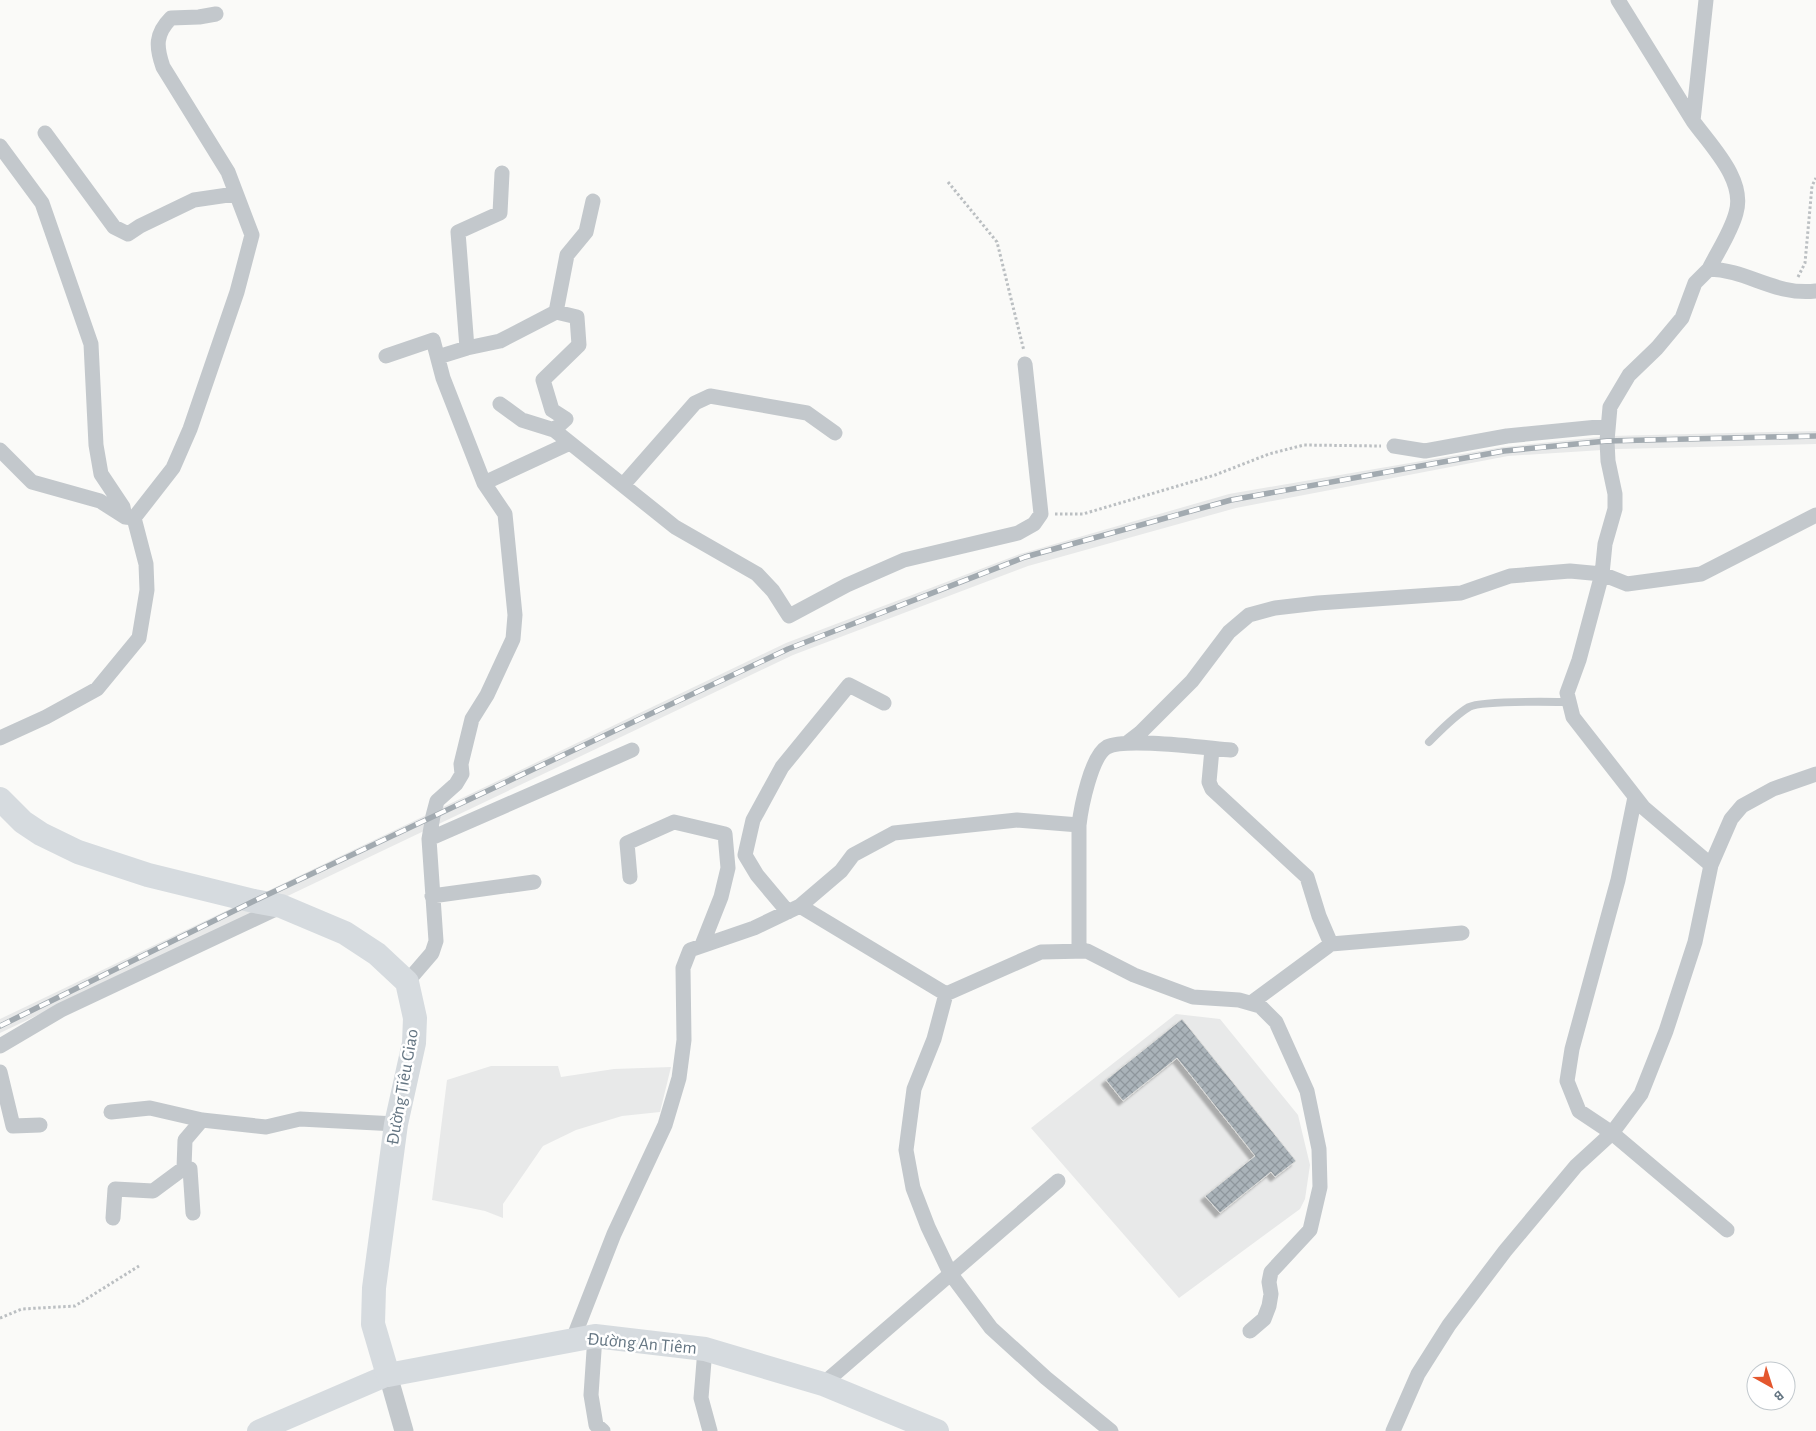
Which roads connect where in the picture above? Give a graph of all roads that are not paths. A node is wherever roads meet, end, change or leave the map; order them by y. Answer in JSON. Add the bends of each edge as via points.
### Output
{"nodes":[{"id":1,"x":1618,"y":0,"type":"edge"},
{"id":2,"x":1706,"y":0,"type":"edge"},
{"id":3,"x":216,"y":14,"type":"dead end"},
{"id":4,"x":1693,"y":122,"type":"junction"},
{"id":5,"x":45,"y":132,"type":"dead end"},
{"id":6,"x":0,"y":146,"type":"edge"},
{"id":7,"x":502,"y":173,"type":"dead end"},
{"id":8,"x":234,"y":194,"type":"junction"},
{"id":9,"x":593,"y":201,"type":"dead end"},
{"id":10,"x":1709,"y":269,"type":"junction"},
{"id":11,"x":1816,"y":292,"type":"edge"},
{"id":12,"x":556,"y":312,"type":"junction"},
{"id":13,"x":467,"y":348,"type":"junction"},
{"id":14,"x":386,"y":356,"type":"dead end"},
{"id":15,"x":438,"y":357,"type":"junction"},
{"id":16,"x":1025,"y":364,"type":"road end"},
{"id":17,"x":500,"y":404,"type":"dead end"},
{"id":18,"x":1608,"y":426,"type":"junction"},
{"id":19,"x":554,"y":430,"type":"junction"},
{"id":20,"x":836,"y":433,"type":"dead end"},
{"id":21,"x":570,"y":443,"type":"junction"},
{"id":22,"x":1394,"y":446,"type":"road end"},
{"id":23,"x":0,"y":450,"type":"edge"},
{"id":24,"x":484,"y":483,"type":"junction"},
{"id":25,"x":624,"y":485,"type":"junction"},
{"id":26,"x":1816,"y":515,"type":"edge"},
{"id":27,"x":129,"y":518,"type":"junction"},
{"id":28,"x":1602,"y":574,"type":"junction"},
{"id":29,"x":1569,"y":702,"type":"junction"},
{"id":30,"x":884,"y":703,"type":"dead end"},
{"id":31,"x":0,"y":738,"type":"edge"},
{"id":32,"x":1428,"y":742,"type":"dead end"},
{"id":33,"x":1127,"y":743,"type":"junction"},
{"id":34,"x":1212,"y":749,"type":"junction"},
{"id":35,"x":632,"y":750,"type":"dead end"},
{"id":36,"x":1230,"y":750,"type":"dead end"},
{"id":37,"x":1816,"y":774,"type":"edge"},
{"id":38,"x":1635,"y":797,"type":"junction"},
{"id":39,"x":0,"y":799,"type":"edge"},
{"id":40,"x":1079,"y":825,"type":"junction"},
{"id":41,"x":429,"y":839,"type":"junction"},
{"id":42,"x":750,"y":863,"type":"junction"},
{"id":43,"x":1711,"y":865,"type":"junction"},
{"id":44,"x":728,"y":868,"type":"junction"},
{"id":45,"x":630,"y":877,"type":"dead end"},
{"id":46,"x":534,"y":882,"type":"dead end"},
{"id":47,"x":432,"y":896,"type":"junction"},
{"id":48,"x":281,"y":906,"type":"junction"},
{"id":49,"x":794,"y":909,"type":"junction"},
{"id":50,"x":1462,"y":933,"type":"dead end"},
{"id":51,"x":1330,"y":944,"type":"junction"},
{"id":52,"x":702,"y":945,"type":"junction"},
{"id":53,"x":1079,"y":952,"type":"junction"},
{"id":54,"x":407,"y":982,"type":"junction"},
{"id":55,"x":946,"y":994,"type":"junction"},
{"id":56,"x":1251,"y":1003,"type":"junction"},
{"id":57,"x":0,"y":1046,"type":"edge"},
{"id":58,"x":0,"y":1072,"type":"edge"},
{"id":59,"x":110,"y":1112,"type":"dead end"},
{"id":60,"x":202,"y":1120,"type":"junction"},
{"id":61,"x":396,"y":1124,"type":"junction"},
{"id":62,"x":40,"y":1125,"type":"dead end"},
{"id":63,"x":1612,"y":1133,"type":"junction"},
{"id":64,"x":184,"y":1168,"type":"junction"},
{"id":65,"x":1058,"y":1181,"type":"dead end"},
{"id":66,"x":193,"y":1212,"type":"dead end"},
{"id":67,"x":113,"y":1218,"type":"dead end"},
{"id":68,"x":1727,"y":1230,"type":"dead end"},
{"id":69,"x":950,"y":1273,"type":"junction"},
{"id":70,"x":1250,"y":1331,"type":"dead end"},
{"id":71,"x":584,"y":1338,"type":"junction"},
{"id":72,"x":705,"y":1349,"type":"junction"},
{"id":73,"x":388,"y":1375,"type":"junction"},
{"id":74,"x":823,"y":1384,"type":"junction"},
{"id":75,"x":258,"y":1431,"type":"edge"},
{"id":76,"x":404,"y":1431,"type":"edge"},
{"id":77,"x":603,"y":1431,"type":"edge"},
{"id":78,"x":710,"y":1431,"type":"edge"},
{"id":79,"x":937,"y":1431,"type":"edge"},
{"id":80,"x":1111,"y":1431,"type":"edge"},
{"id":81,"x":1393,"y":1431,"type":"edge"}],
"edges":[{"from":1,"to":4,"type":"street"},
{"from":2,"to":4,"type":"street"},
{"from":3,"to":8,"type":"street","via":[[171,18],[161,28],[157,49],[163,67],[228,172]]},
{"from":4,"to":10,"type":"street","via":[[1728,170],[1736,186],[1738,201],[1736,214]]},
{"from":5,"to":8,"type":"street","via":[[114,227],[128,234],[194,200]]},
{"from":6,"to":27,"type":"street","via":[[42,203],[91,344],[96,445],[101,474]]},
{"from":7,"to":13,"type":"street","via":[[500,213],[458,232]]},
{"from":8,"to":27,"type":"street","via":[[252,235],[237,292],[190,429],[173,468]]},
{"from":9,"to":12,"type":"street","via":[[586,232],[567,255]]},
{"from":10,"to":11,"type":"street","via":[[1725,269],[1780,290]]},
{"from":10,"to":18,"type":"street","via":[[1695,283],[1682,318],[1628,375],[1610,407]]},
{"from":12,"to":13,"type":"street","via":[[500,341]]},
{"from":12,"to":19,"type":"street","via":[[577,317],[579,345],[543,380],[552,410],[566,419]]},
{"from":13,"to":15,"type":"street"},
{"from":14,"to":15,"type":"street","via":[[433,340]]},
{"from":15,"to":24,"type":"street","via":[[443,378]]},
{"from":16,"to":25,"type":"street","via":[[1041,514],[1034,524],[1018,533],[904,560],[789,616],[757,574],[675,527]]},
{"from":17,"to":19,"type":"street","via":[[522,420]]},
{"from":18,"to":22,"type":"street","via":[[1507,436],[1424,451]]},
{"from":18,"to":28,"type":"street","via":[[1608,461],[1615,509],[1605,544]]},
{"from":19,"to":21,"type":"street"},
{"from":20,"to":25,"type":"street","via":[[807,413],[710,396],[695,403]]},
{"from":21,"to":24,"type":"street"},
{"from":21,"to":25,"type":"street"},
{"from":23,"to":27,"type":"street","via":[[32,482],[100,501]]},
{"from":24,"to":41,"type":"street","via":[[505,514],[515,615],[513,639],[472,719],[461,764],[462,774],[437,801]]},
{"from":26,"to":28,"type":"street","via":[[1701,574],[1627,584]]},
{"from":27,"to":31,"type":"street","via":[[146,564],[147,590],[139,638],[97,689]]},
{"from":28,"to":29,"type":"street","via":[[1567,693]]},
{"from":28,"to":33,"type":"street","via":[[1570,571],[1510,576],[1462,593],[1318,603],[1249,615],[1229,632],[1192,681]]},
{"from":29,"to":32,"type":"lane","via":[[1471,706]]},
{"from":29,"to":38,"type":"street","via":[[1573,717]]},
{"from":30,"to":42,"type":"street","via":[[849,685],[805,737],[782,767],[753,820],[745,855]]},
{"from":33,"to":34,"type":"street"},
{"from":33,"to":40,"type":"street","via":[[1107,747],[1096,758]]},
{"from":34,"to":36,"type":"street"},
{"from":34,"to":51,"type":"street","via":[[1209,782],[1212,789],[1307,877]]},
{"from":35,"to":41,"type":"street"},
{"from":37,"to":43,"type":"street","via":[[1772,789],[1742,806],[1731,819]]},
{"from":38,"to":43,"type":"street"},
{"from":38,"to":63,"type":"street","via":[[1618,880],[1572,1050],[1568,1082],[1579,1111]]},
{"from":39,"to":48,"type":"highway","via":[[23,822],[78,852],[148,875]]},
{"from":40,"to":49,"type":"street","via":[[1017,820],[894,833],[853,855],[841,871]]},
{"from":40,"to":53,"type":"street"},
{"from":41,"to":47,"type":"street"},
{"from":42,"to":44,"type":"street"},
{"from":42,"to":49,"type":"street","via":[[757,875]]},
{"from":43,"to":63,"type":"street","via":[[1695,942],[1666,1031],[1641,1094]]},
{"from":44,"to":45,"type":"street","via":[[725,834],[674,822],[627,843]]},
{"from":44,"to":52,"type":"street","via":[[721,897]]},
{"from":46,"to":47,"type":"street"},
{"from":47,"to":54,"type":"street","via":[[436,940],[432,953]]},
{"from":48,"to":54,"type":"highway","via":[[345,933],[377,954]]},
{"from":48,"to":57,"type":"street","via":[[61,1010]]},
{"from":49,"to":52,"type":"street","via":[[754,928]]},
{"from":49,"to":55,"type":"street"},
{"from":50,"to":51,"type":"street"},
{"from":51,"to":56,"type":"street"},
{"from":52,"to":71,"type":"street","via":[[690,950],[683,968],[684,1040],[679,1078],[666,1125],[614,1234]]},
{"from":53,"to":55,"type":"street","via":[[1041,952]]},
{"from":53,"to":56,"type":"street","via":[[1087,951],[1134,975],[1194,996]]},
{"from":54,"to":61,"type":"highway","name":"Đường Tiêu Giao","via":[[415,1018],[414,1043]]},
{"from":55,"to":69,"type":"street","via":[[934,1039],[914,1089],[906,1150],[913,1188]]},
{"from":56,"to":70,"type":"street","via":[[1260,1006],[1276,1022],[1307,1091],[1319,1149],[1320,1188],[1310,1230],[1271,1272],[1269,1306],[1264,1318]]},
{"from":58,"to":62,"type":"street","via":[[13,1126]]},
{"from":59,"to":60,"type":"street","via":[[150,1108]]},
{"from":60,"to":61,"type":"street","via":[[266,1127],[300,1119]]},
{"from":60,"to":64,"type":"street","via":[[185,1140]]},
{"from":61,"to":73,"type":"highway","name":"Đường Tiêu Giao","via":[[374,1288],[373,1324]]},
{"from":63,"to":68,"type":"street"},
{"from":63,"to":81,"type":"street","via":[[1576,1166],[1449,1325],[1418,1374]]},
{"from":64,"to":66,"type":"street","via":[[190,1169]]},
{"from":64,"to":67,"type":"street","via":[[153,1191],[115,1189]]},
{"from":65,"to":69,"type":"street"},
{"from":69,"to":74,"type":"street"},
{"from":69,"to":80,"type":"street","via":[[991,1328]]},
{"from":71,"to":72,"type":"highway","name":"Đường An Tiêm"},
{"from":71,"to":73,"type":"highway","name":"Đường An Tiêm"},
{"from":71,"to":77,"type":"street","via":[[596,1426]]},
{"from":72,"to":74,"type":"highway","name":"Đường An Tiêm"},
{"from":72,"to":78,"type":"street","via":[[701,1398]]},
{"from":73,"to":75,"type":"main road","name":"Đường An Tiêm"},
{"from":73,"to":76,"type":"street","name":"Đường Tiêu Giao"},
{"from":74,"to":79,"type":"highway","name":"Đường An Tiêm"}]}
